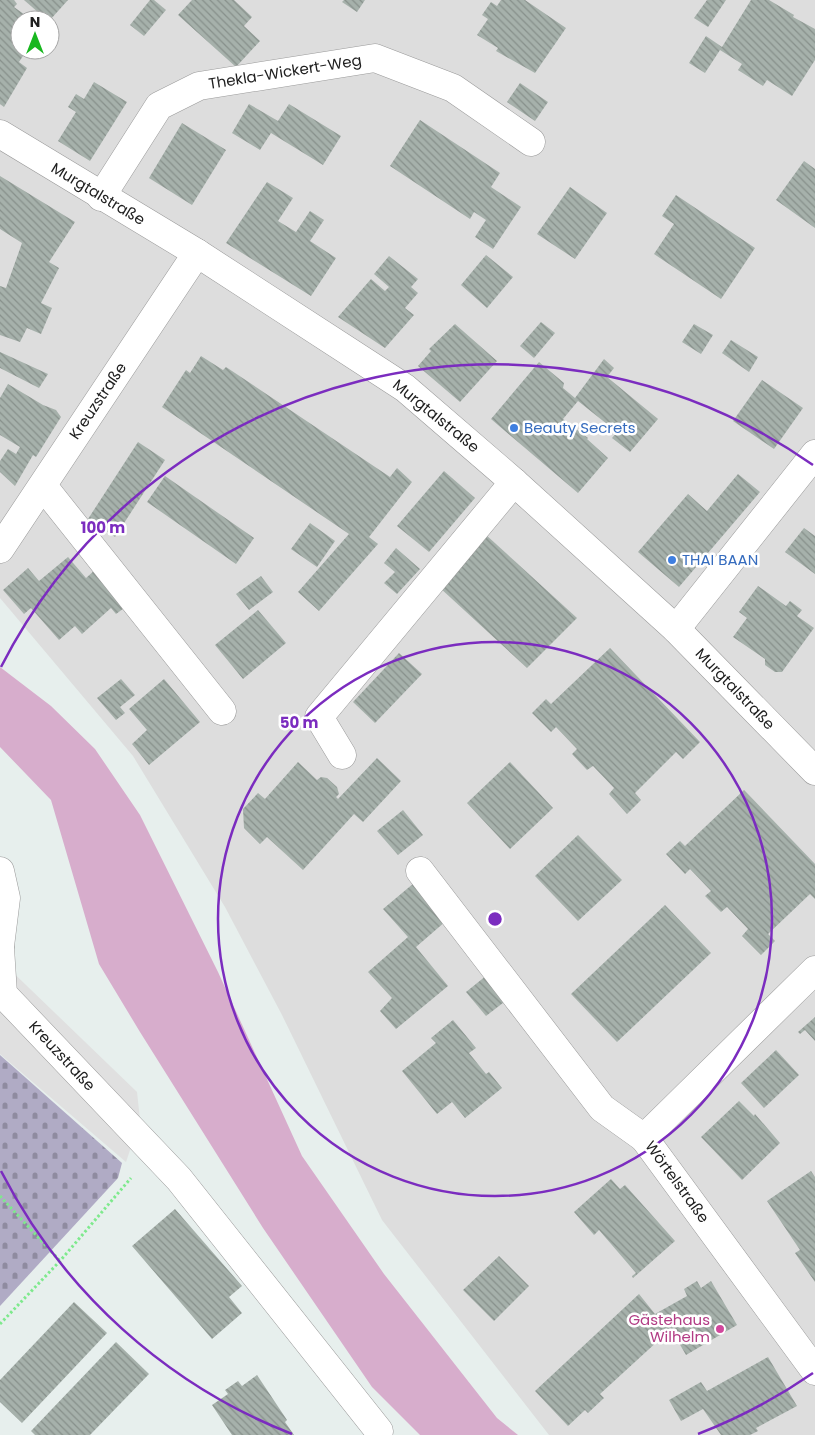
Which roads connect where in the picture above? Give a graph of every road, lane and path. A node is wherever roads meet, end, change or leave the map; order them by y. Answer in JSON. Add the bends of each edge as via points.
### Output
{"nodes":[{"id":1,"x":0,"y":134,"type":"edge"},
{"id":2,"x":531,"y":142,"type":"dead end"},
{"id":3,"x":101,"y":197,"type":"junction"},
{"id":4,"x":196,"y":253,"type":"junction"},
{"id":5,"x":815,"y":454,"type":"edge"},
{"id":6,"x":514,"y":482,"type":"junction"},
{"id":7,"x":43,"y":486,"type":"junction"},
{"id":8,"x":0,"y":549,"type":"edge"},
{"id":9,"x":676,"y":629,"type":"junction"},
{"id":10,"x":222,"y":711,"type":"dead end"},
{"id":11,"x":342,"y":755,"type":"dead end"},
{"id":12,"x":815,"y":771,"type":"edge"},
{"id":13,"x":420,"y":871,"type":"dead end"},
{"id":14,"x":0,"y":872,"type":"edge"},
{"id":15,"x":0,"y":947,"type":"edge"},
{"id":16,"x":815,"y":970,"type":"edge"},
{"id":17,"x":644,"y":1138,"type":"junction"},
{"id":18,"x":153,"y":1153,"type":"junction"},
{"id":19,"x":0,"y":1196,"type":"edge"},
{"id":20,"x":60,"y":1261,"type":"junction"},
{"id":21,"x":0,"y":1324,"type":"edge"},
{"id":22,"x":815,"y":1371,"type":"edge"},
{"id":23,"x":379,"y":1431,"type":"dead end"}],
"edges":[{"from":1,"to":3,"type":"street","name":"Murgtalstraße"},
{"from":2,"to":3,"type":"street","name":"Thekla-Wickert-Weg","via":[[453,88],[375,58],[199,86],[159,106]]},
{"from":3,"to":4,"type":"street","name":"Murgtalstraße"},
{"from":4,"to":6,"type":"street","name":"Murgtalstraße","via":[[405,388]]},
{"from":4,"to":7,"type":"street","name":"Kreuzstraße"},
{"from":5,"to":9,"type":"street"},
{"from":6,"to":9,"type":"street","name":"Murgtalstraße"},
{"from":6,"to":11,"type":"street","via":[[319,717]]},
{"from":7,"to":8,"type":"street","name":"Kreuzstraße"},
{"from":7,"to":10,"type":"street"},
{"from":9,"to":12,"type":"street","name":"Murgtalstraße"},
{"from":13,"to":17,"type":"street","via":[[602,1108]]},
{"from":14,"to":15,"type":"street","name":"Kreuzstraße","via":[[6,898]]},
{"from":15,"to":18,"type":"street","name":"Kreuzstraße","via":[[3,994]]},
{"from":16,"to":17,"type":"street","name":"Wörtelstraße"},
{"from":17,"to":22,"type":"street","name":"Wörtelstraße"},
{"from":18,"to":20,"type":"path"},
{"from":18,"to":23,"type":"street","name":"Kreuzstraße","via":[[179,1179]]},
{"from":19,"to":20,"type":"path"},
{"from":20,"to":21,"type":"path"}]}
